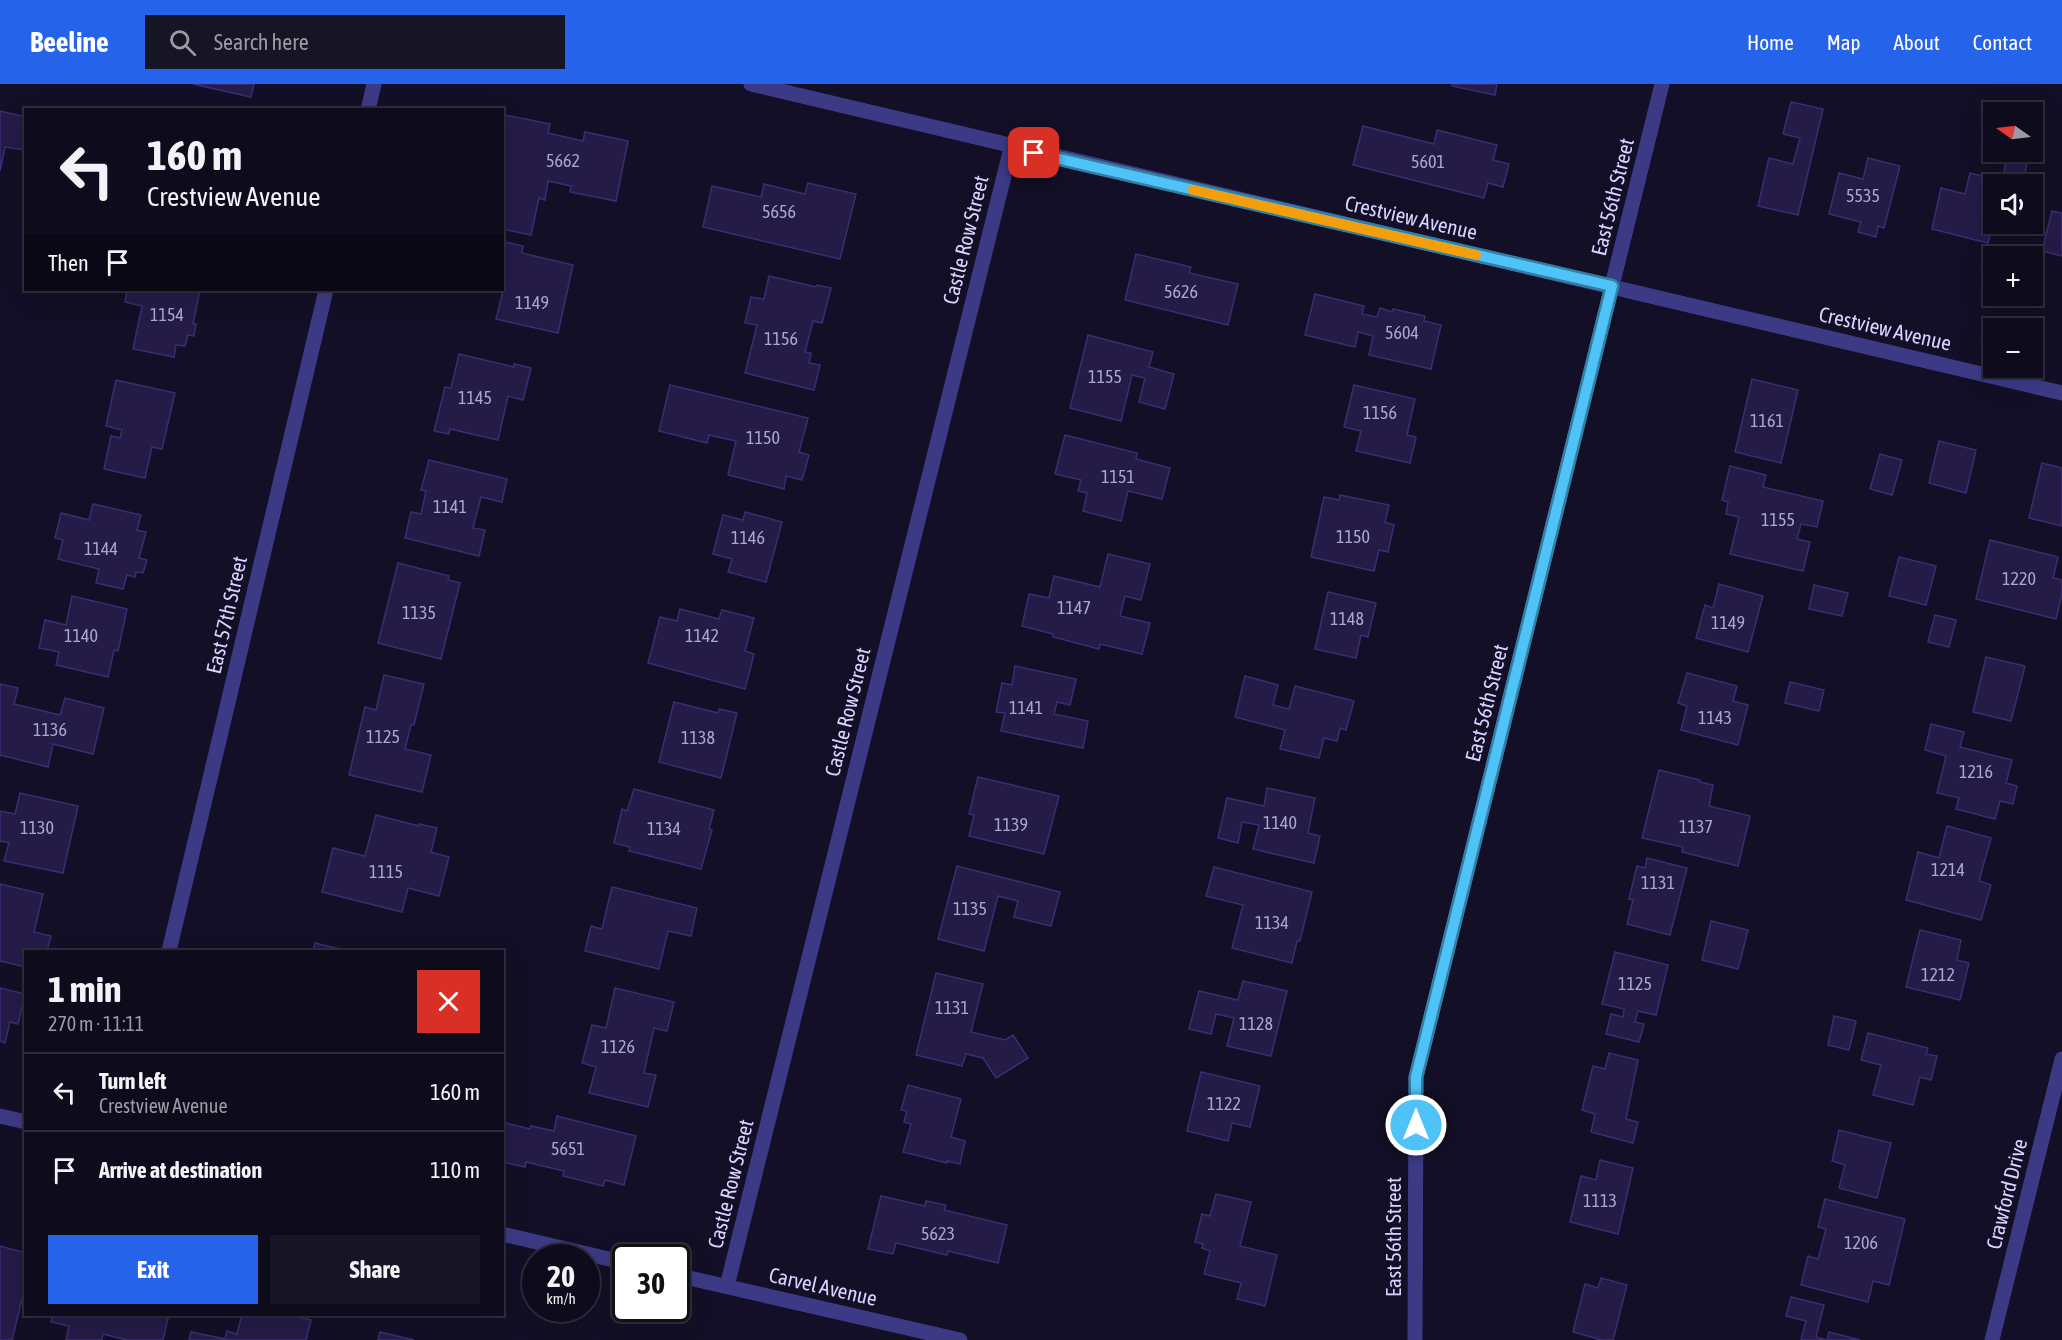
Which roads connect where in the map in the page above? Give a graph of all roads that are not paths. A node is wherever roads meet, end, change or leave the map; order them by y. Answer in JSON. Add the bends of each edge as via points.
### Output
{"nodes":[{"id":1,"x":374,"y":84,"type":"edge"},
{"id":2,"x":752,"y":84,"type":"edge"},
{"id":3,"x":1662,"y":84,"type":"edge"},
{"id":4,"x":368,"y":108,"type":"edge"},
{"id":5,"x":1011,"y":148,"type":"junction"},
{"id":6,"x":1612,"y":286,"type":"junction"},
{"id":7,"x":326,"y":291,"type":"edge"},
{"id":8,"x":2062,"y":393,"type":"edge"},
{"id":9,"x":169,"y":950,"type":"edge"},
{"id":10,"x":2062,"y":1059,"type":"edge"},
{"id":11,"x":0,"y":1116,"type":"edge"},
{"id":12,"x":24,"y":1122,"type":"edge"},
{"id":13,"x":504,"y":1234,"type":"edge"},
{"id":14,"x":612,"y":1260,"type":"edge"},
{"id":15,"x":690,"y":1278,"type":"edge"},
{"id":16,"x":727,"y":1286,"type":"junction"},
{"id":17,"x":960,"y":1340,"type":"edge"},
{"id":18,"x":1415,"y":1340,"type":"edge"},
{"id":19,"x":1992,"y":1340,"type":"edge"}],
"edges":[{"from":1,"to":4,"type":"street"},
{"from":2,"to":5,"type":"street","name":"Crestview Avenue"},
{"from":3,"to":6,"type":"street","name":"East 56th Street"},
{"from":5,"to":6,"type":"street","name":"Crestview Avenue"},
{"from":5,"to":16,"type":"street","name":"Castle Row Street"},
{"from":6,"to":8,"type":"street","name":"Crestview Avenue"},
{"from":6,"to":18,"type":"street","name":"East 56th Street","via":[[1416,1077]]},
{"from":7,"to":9,"type":"street","name":"East 57th Street"},
{"from":10,"to":19,"type":"street","name":"Crawford Drive"},
{"from":11,"to":12,"type":"street"},
{"from":13,"to":14,"type":"street"},
{"from":15,"to":16,"type":"street","name":"Carvel Avenue"},
{"from":16,"to":17,"type":"street","name":"Carvel Avenue"}]}
